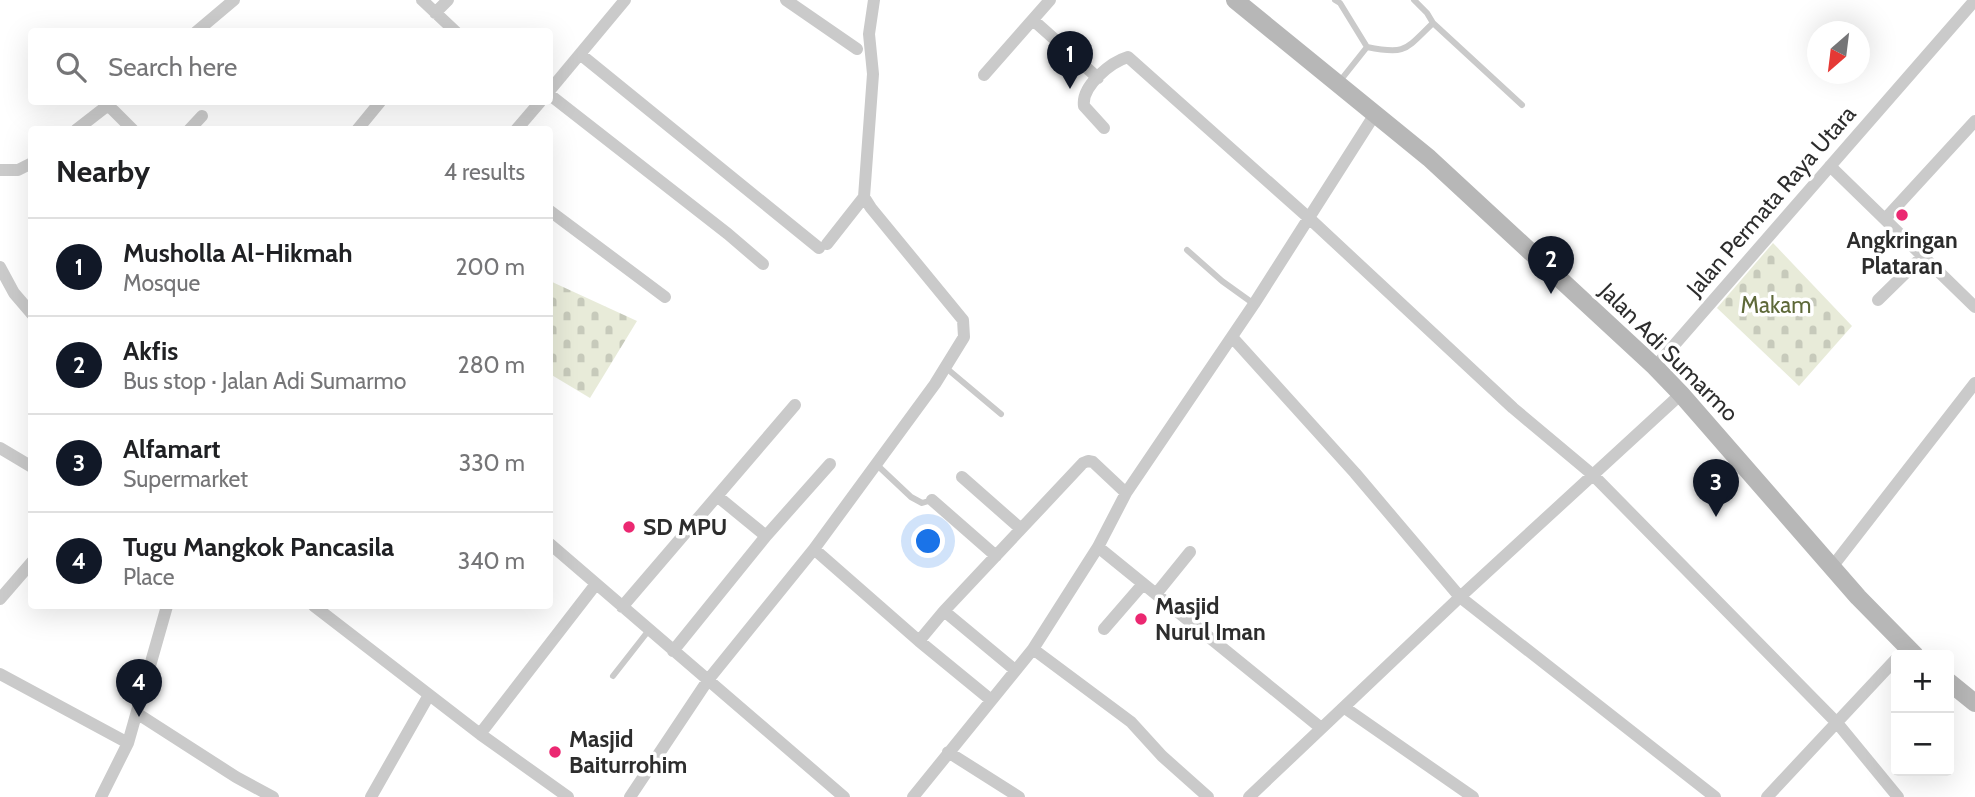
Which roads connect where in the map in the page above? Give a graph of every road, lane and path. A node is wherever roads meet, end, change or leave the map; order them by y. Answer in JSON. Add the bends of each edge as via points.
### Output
{"nodes":[{"id":1,"x":234,"y":0,"type":"edge"},
{"id":2,"x":422,"y":0,"type":"edge"},
{"id":3,"x":448,"y":0,"type":"edge"},
{"id":4,"x":624,"y":0,"type":"edge"},
{"id":5,"x":786,"y":0,"type":"edge"},
{"id":6,"x":874,"y":0,"type":"edge"},
{"id":7,"x":1050,"y":0,"type":"edge"},
{"id":8,"x":1235,"y":0,"type":"edge"},
{"id":9,"x":1414,"y":0,"type":"edge"},
{"id":10,"x":1975,"y":0,"type":"edge"},
{"id":11,"x":1339,"y":1,"type":"edge"},
{"id":12,"x":440,"y":17,"type":"junction"},
{"id":13,"x":1033,"y":20,"type":"junction"},
{"id":14,"x":1433,"y":23,"type":"junction"},
{"id":15,"x":201,"y":28,"type":"edge"},
{"id":16,"x":437,"y":28,"type":"edge"},
{"id":17,"x":452,"y":28,"type":"edge"},
{"id":18,"x":1367,"y":47,"type":"junction"},
{"id":19,"x":857,"y":49,"type":"dead end"},
{"id":20,"x":580,"y":54,"type":"junction"},
{"id":21,"x":984,"y":75,"type":"dead end"},
{"id":22,"x":1098,"y":78,"type":"junction"},
{"id":23,"x":1342,"y":78,"type":"junction"},
{"id":24,"x":553,"y":86,"type":"edge"},
{"id":25,"x":553,"y":97,"type":"edge"},
{"id":26,"x":107,"y":105,"type":"edge"},
{"id":27,"x":112,"y":105,"type":"edge"},
{"id":28,"x":378,"y":105,"type":"edge"},
{"id":29,"x":534,"y":105,"type":"edge"},
{"id":30,"x":1522,"y":105,"type":"dead end"},
{"id":31,"x":1375,"y":114,"type":"junction"},
{"id":32,"x":202,"y":116,"type":"dead end"},
{"id":33,"x":1975,"y":121,"type":"edge"},
{"id":34,"x":81,"y":126,"type":"edge"},
{"id":35,"x":130,"y":126,"type":"edge"},
{"id":36,"x":193,"y":126,"type":"edge"},
{"id":37,"x":360,"y":126,"type":"edge"},
{"id":38,"x":519,"y":126,"type":"edge"},
{"id":39,"x":1104,"y":128,"type":"dead end"},
{"id":40,"x":1830,"y":166,"type":"junction"},
{"id":41,"x":3,"y":167,"type":"edge"},
{"id":42,"x":28,"y":167,"type":"edge"},
{"id":43,"x":864,"y":197,"type":"junction"},
{"id":44,"x":553,"y":213,"type":"edge"},
{"id":45,"x":1310,"y":219,"type":"junction"},
{"id":46,"x":1885,"y":219,"type":"junction"},
{"id":47,"x":1187,"y":250,"type":"dead end"},
{"id":48,"x":1923,"y":256,"type":"junction"},
{"id":49,"x":763,"y":264,"type":"dead end"},
{"id":50,"x":0,"y":267,"type":"edge"},
{"id":51,"x":665,"y":297,"type":"dead end"},
{"id":52,"x":1878,"y":300,"type":"dead end"},
{"id":53,"x":1254,"y":304,"type":"junction"},
{"id":54,"x":1975,"y":307,"type":"edge"},
{"id":55,"x":28,"y":309,"type":"edge"},
{"id":56,"x":1232,"y":337,"type":"junction"},
{"id":57,"x":1655,"y":367,"type":"junction"},
{"id":58,"x":945,"y":368,"type":"junction"},
{"id":59,"x":1975,"y":383,"type":"edge"},
{"id":60,"x":1681,"y":394,"type":"junction"},
{"id":61,"x":795,"y":405,"type":"dead end"},
{"id":62,"x":1001,"y":414,"type":"dead end"},
{"id":63,"x":0,"y":448,"type":"edge"},
{"id":64,"x":830,"y":464,"type":"dead end"},
{"id":65,"x":876,"y":464,"type":"junction"},
{"id":66,"x":28,"y":465,"type":"edge"},
{"id":67,"x":1593,"y":475,"type":"junction"},
{"id":68,"x":962,"y":477,"type":"dead end"},
{"id":69,"x":1126,"y":494,"type":"junction"},
{"id":70,"x":717,"y":496,"type":"junction"},
{"id":71,"x":932,"y":500,"type":"joint"},
{"id":72,"x":1021,"y":529,"type":"junction"},
{"id":73,"x":766,"y":536,"type":"junction"},
{"id":74,"x":553,"y":547,"type":"edge"},
{"id":75,"x":1098,"y":547,"type":"junction"},
{"id":76,"x":814,"y":549,"type":"junction"},
{"id":77,"x":1190,"y":552,"type":"dead end"},
{"id":78,"x":996,"y":556,"type":"junction"},
{"id":79,"x":28,"y":567,"type":"edge"},
{"id":80,"x":1832,"y":567,"type":"junction"},
{"id":81,"x":596,"y":584,"type":"junction"},
{"id":82,"x":1143,"y":584,"type":"junction"},
{"id":83,"x":1156,"y":594,"type":"junction"},
{"id":84,"x":1460,"y":597,"type":"junction"},
{"id":85,"x":0,"y":599,"type":"edge"},
{"id":86,"x":622,"y":607,"type":"junction"},
{"id":87,"x":166,"y":609,"type":"edge"},
{"id":88,"x":318,"y":609,"type":"edge"},
{"id":89,"x":944,"y":611,"type":"junction"},
{"id":90,"x":1104,"y":629,"type":"dead end"},
{"id":91,"x":649,"y":630,"type":"junction"},
{"id":92,"x":919,"y":641,"type":"junction"},
{"id":93,"x":1033,"y":649,"type":"junction"},
{"id":94,"x":1902,"y":650,"type":"edge"},
{"id":95,"x":673,"y":651,"type":"junction"},
{"id":96,"x":1891,"y":669,"type":"edge"},
{"id":97,"x":1015,"y":670,"type":"junction"},
{"id":98,"x":0,"y":674,"type":"edge"},
{"id":99,"x":613,"y":676,"type":"dead end"},
{"id":100,"x":708,"y":680,"type":"junction"},
{"id":101,"x":1954,"y":686,"type":"edge"},
{"id":102,"x":429,"y":695,"type":"junction"},
{"id":103,"x":991,"y":700,"type":"junction"},
{"id":104,"x":1975,"y":703,"type":"edge"},
{"id":105,"x":1345,"y":708,"type":"junction"},
{"id":106,"x":138,"y":713,"type":"junction"},
{"id":107,"x":1838,"y":724,"type":"junction"},
{"id":108,"x":1321,"y":728,"type":"junction"},
{"id":109,"x":480,"y":734,"type":"junction"},
{"id":110,"x":128,"y":743,"type":"junction"},
{"id":111,"x":948,"y":752,"type":"junction"},
{"id":112,"x":101,"y":797,"type":"edge"},
{"id":113,"x":273,"y":797,"type":"edge"},
{"id":114,"x":371,"y":797,"type":"edge"},
{"id":115,"x":568,"y":797,"type":"edge"},
{"id":116,"x":630,"y":797,"type":"edge"},
{"id":117,"x":844,"y":797,"type":"edge"},
{"id":118,"x":913,"y":797,"type":"edge"},
{"id":119,"x":1019,"y":797,"type":"edge"},
{"id":120,"x":1208,"y":797,"type":"edge"},
{"id":121,"x":1250,"y":797,"type":"edge"},
{"id":122,"x":1473,"y":797,"type":"edge"},
{"id":123,"x":1716,"y":797,"type":"edge"},
{"id":124,"x":1768,"y":797,"type":"edge"},
{"id":125,"x":1898,"y":797,"type":"edge"}],
"edges":[{"from":1,"to":15,"type":"street"},
{"from":2,"to":12,"type":"street"},
{"from":3,"to":12,"type":"street"},
{"from":4,"to":20,"type":"street"},
{"from":5,"to":19,"type":"street"},
{"from":6,"to":43,"type":"street"},
{"from":7,"to":13,"type":"street"},
{"from":8,"to":23,"type":"main road","name":"Jalan Adi Sumarmo"},
{"from":9,"to":14,"type":"lane"},
{"from":10,"to":40,"type":"street","name":"Jalan Permata Raya Utara"},
{"from":11,"to":18,"type":"lane"},
{"from":12,"to":16,"type":"street"},
{"from":12,"to":17,"type":"street"},
{"from":13,"to":21,"type":"street"},
{"from":13,"to":22,"type":"street"},
{"from":14,"to":18,"type":"lane","via":[[1396,52]]},
{"from":14,"to":30,"type":"lane"},
{"from":18,"to":23,"type":"lane"},
{"from":20,"to":24,"type":"street"},
{"from":20,"to":43,"type":"street","via":[[823,246]]},
{"from":22,"to":39,"type":"street","via":[[1083,101]]},
{"from":22,"to":45,"type":"street","via":[[1128,57]]},
{"from":23,"to":31,"type":"main road","name":"Jalan Adi Sumarmo"},
{"from":25,"to":49,"type":"street"},
{"from":26,"to":34,"type":"street"},
{"from":27,"to":35,"type":"street"},
{"from":28,"to":37,"type":"street"},
{"from":29,"to":38,"type":"street"},
{"from":31,"to":45,"type":"street"},
{"from":31,"to":57,"type":"main road","name":"Jalan Adi Sumarmo","via":[[1429,158]]},
{"from":32,"to":36,"type":"street"},
{"from":33,"to":46,"type":"street"},
{"from":40,"to":46,"type":"street"},
{"from":40,"to":57,"type":"street","name":"Jalan Permata Raya Utara"},
{"from":41,"to":42,"type":"street"},
{"from":43,"to":58,"type":"street","via":[[962,320],[964,337]]},
{"from":44,"to":51,"type":"street"},
{"from":45,"to":53,"type":"street"},
{"from":45,"to":67,"type":"street","via":[[1513,408]]},
{"from":46,"to":48,"type":"street"},
{"from":47,"to":53,"type":"lane"},
{"from":48,"to":52,"type":"street"},
{"from":48,"to":54,"type":"street"},
{"from":50,"to":55,"type":"street"},
{"from":53,"to":56,"type":"street"},
{"from":56,"to":69,"type":"street"},
{"from":56,"to":84,"type":"street"},
{"from":57,"to":60,"type":"main road","name":"Jalan Adi Sumarmo"},
{"from":58,"to":62,"type":"lane"},
{"from":58,"to":65,"type":"street"},
{"from":59,"to":80,"type":"street"},
{"from":60,"to":67,"type":"street"},
{"from":60,"to":80,"type":"main road","name":"Jalan Adi Sumarmo"},
{"from":61,"to":70,"type":"street"},
{"from":63,"to":66,"type":"street"},
{"from":64,"to":73,"type":"street"},
{"from":65,"to":71,"type":"lane","via":[[911,497],[922,503]]},
{"from":65,"to":76,"type":"street"},
{"from":67,"to":84,"type":"street"},
{"from":67,"to":107,"type":"street"},
{"from":68,"to":72,"type":"street"},
{"from":69,"to":72,"type":"street","via":[[1088,461]]},
{"from":69,"to":75,"type":"street"},
{"from":70,"to":73,"type":"street"},
{"from":70,"to":86,"type":"street"},
{"from":71,"to":78,"type":"street"},
{"from":72,"to":78,"type":"street"},
{"from":73,"to":95,"type":"street"},
{"from":74,"to":81,"type":"street"},
{"from":75,"to":82,"type":"street"},
{"from":75,"to":93,"type":"street"},
{"from":76,"to":92,"type":"street"},
{"from":76,"to":100,"type":"street"},
{"from":77,"to":83,"type":"street"},
{"from":78,"to":89,"type":"street"},
{"from":79,"to":85,"type":"street"},
{"from":80,"to":94,"type":"main road","name":"Jalan Adi Sumarmo"},
{"from":81,"to":86,"type":"street"},
{"from":81,"to":109,"type":"street"},
{"from":82,"to":83,"type":"street"},
{"from":82,"to":90,"type":"street"},
{"from":83,"to":108,"type":"street"},
{"from":84,"to":105,"type":"street"},
{"from":84,"to":123,"type":"street"},
{"from":86,"to":91,"type":"street"},
{"from":87,"to":106,"type":"street"},
{"from":88,"to":102,"type":"street"},
{"from":89,"to":92,"type":"street"},
{"from":89,"to":97,"type":"street"},
{"from":91,"to":95,"type":"street"},
{"from":91,"to":99,"type":"lane"},
{"from":92,"to":103,"type":"street"},
{"from":93,"to":97,"type":"street"},
{"from":93,"to":120,"type":"street","via":[[1132,722]]},
{"from":95,"to":100,"type":"street"},
{"from":96,"to":107,"type":"street"},
{"from":97,"to":103,"type":"street"},
{"from":98,"to":110,"type":"street"},
{"from":100,"to":116,"type":"street"},
{"from":100,"to":117,"type":"street"},
{"from":101,"to":104,"type":"main road"},
{"from":102,"to":109,"type":"street"},
{"from":102,"to":114,"type":"street"},
{"from":103,"to":111,"type":"street"},
{"from":105,"to":108,"type":"street"},
{"from":105,"to":122,"type":"street"},
{"from":106,"to":110,"type":"street"},
{"from":106,"to":113,"type":"street"},
{"from":107,"to":124,"type":"street"},
{"from":107,"to":125,"type":"street"},
{"from":108,"to":121,"type":"street"},
{"from":109,"to":115,"type":"street"},
{"from":110,"to":112,"type":"street"},
{"from":111,"to":118,"type":"street"},
{"from":111,"to":119,"type":"street"}]}
